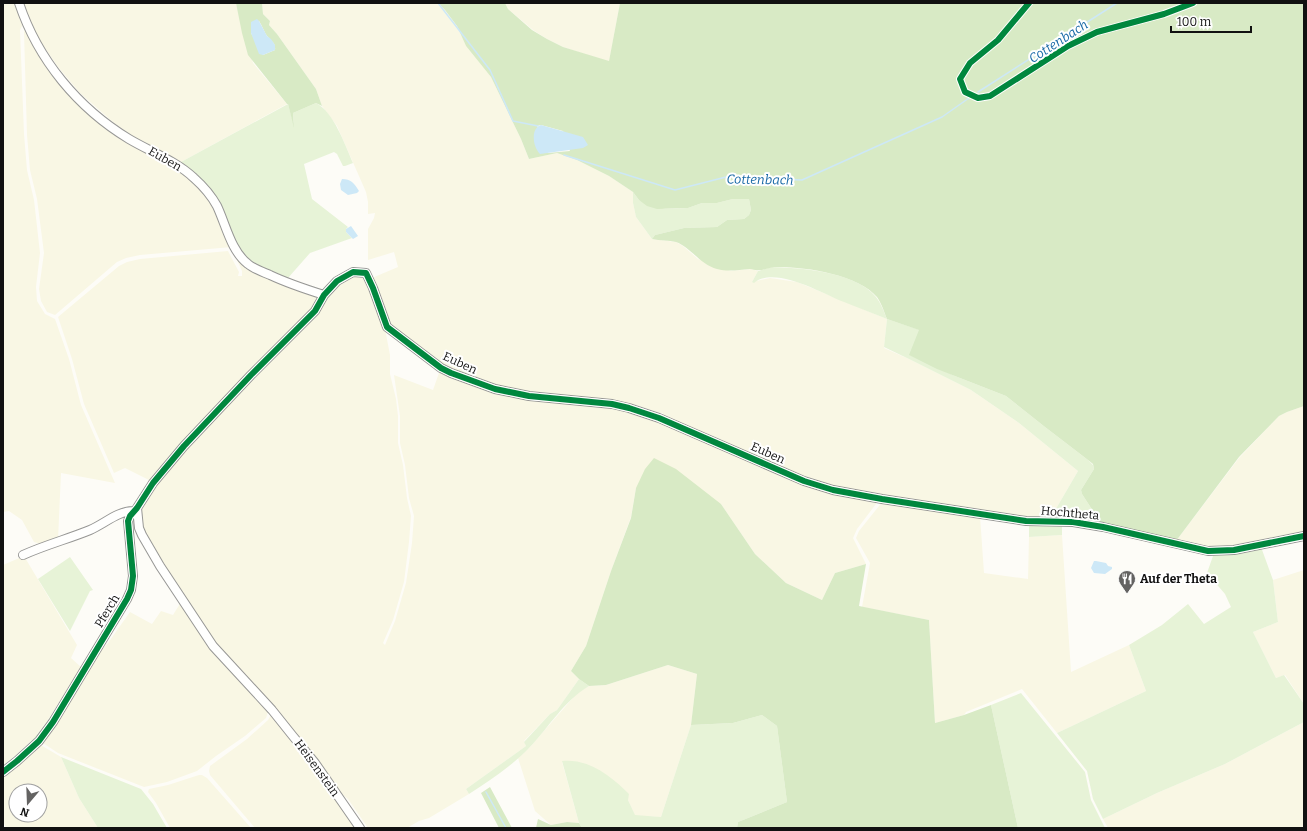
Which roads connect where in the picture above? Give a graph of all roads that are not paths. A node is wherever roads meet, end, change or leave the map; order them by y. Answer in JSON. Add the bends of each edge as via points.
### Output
{"nodes":[{"id":1,"x":19,"y":3,"type":"edge"},
{"id":2,"x":324,"y":295,"type":"junction"},
{"id":3,"x":184,"y":446,"type":"joint"},
{"id":4,"x":833,"y":490,"type":"joint"},
{"id":5,"x":135,"y":510,"type":"junction"},
{"id":6,"x":1304,"y":536,"type":"edge"},
{"id":7,"x":23,"y":555,"type":"dead end"},
{"id":8,"x":3,"y":772,"type":"edge"},
{"id":9,"x":360,"y":828,"type":"edge"}],
"edges":[{"from":1,"to":2,"type":"street","name":"Euben","via":[[35,42],[62,81],[108,125],[194,177],[216,204],[238,253],[248,264],[285,282]]},
{"from":2,"to":3,"type":"street","name":"Euben","via":[[315,311]]},
{"from":2,"to":4,"type":"street","name":"Euben","via":[[337,281],[353,272],[366,273],[387,327],[451,373],[529,396],[630,408],[666,420],[804,481]]},
{"from":3,"to":5,"type":"street","name":"Pferch","via":[[153,483]]},
{"from":4,"to":6,"type":"street","name":"Hochtheta","via":[[1026,521],[1073,522],[1208,551],[1234,550]]},
{"from":5,"to":7,"type":"street","via":[[119,515],[91,530]]},
{"from":5,"to":8,"type":"street","name":"Pferch","via":[[128,521],[133,576],[127,600],[50,727],[39,742]]},
{"from":5,"to":9,"type":"street","name":"Heisenstein","via":[[142,535],[213,646],[272,710],[315,763]]}]}
